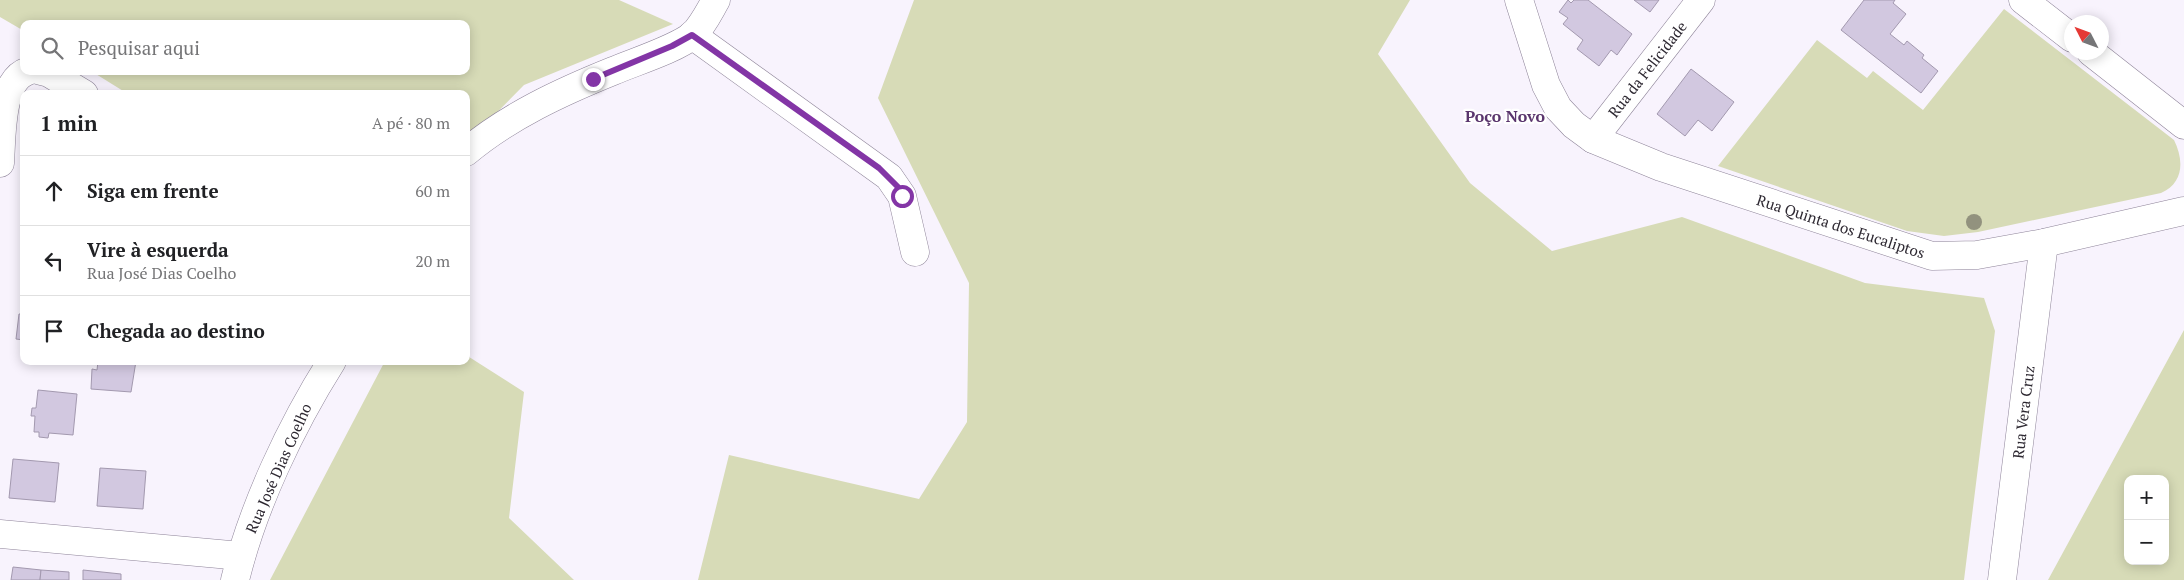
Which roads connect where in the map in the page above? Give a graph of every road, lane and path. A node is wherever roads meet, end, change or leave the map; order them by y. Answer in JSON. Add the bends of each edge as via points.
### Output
{"nodes":[{"id":1,"x":716,"y":0,"type":"edge"},
{"id":2,"x":1519,"y":0,"type":"edge"},
{"id":3,"x":1701,"y":0,"type":"edge"},
{"id":4,"x":2023,"y":0,"type":"edge"},
{"id":5,"x":2064,"y":32,"type":"edge"},
{"id":6,"x":692,"y":35,"type":"junction"},
{"id":7,"x":2101,"y":60,"type":"edge"},
{"id":8,"x":24,"y":75,"type":"edge"},
{"id":9,"x":52,"y":75,"type":"edge"},
{"id":10,"x":77,"y":90,"type":"edge"},
{"id":11,"x":2184,"y":125,"type":"edge"},
{"id":12,"x":1593,"y":139,"type":"junction"},
{"id":13,"x":470,"y":149,"type":"edge"},
{"id":14,"x":0,"y":163,"type":"edge"},
{"id":15,"x":2184,"y":211,"type":"edge"},
{"id":16,"x":2044,"y":244,"type":"junction"},
{"id":17,"x":915,"y":252,"type":"dead end"},
{"id":18,"x":329,"y":365,"type":"edge"},
{"id":19,"x":0,"y":534,"type":"edge"},
{"id":20,"x":238,"y":568,"type":"edge"},
{"id":21,"x":2002,"y":580,"type":"edge"}],
"edges":[{"from":1,"to":6,"type":"street","via":[[706,20]]},
{"from":2,"to":12,"type":"street","name":"Rua Quinta dos Eucaliptos","via":[[1546,85],[1558,108]]},
{"from":3,"to":12,"type":"street","name":"Rua da Felicidade"},
{"from":4,"to":5,"type":"street"},
{"from":6,"to":13,"type":"street","via":[[526,111]]},
{"from":6,"to":17,"type":"street","via":[[889,176],[902,196]]},
{"from":7,"to":11,"type":"street"},
{"from":8,"to":14,"type":"street","via":[[7,86]]},
{"from":9,"to":10,"type":"street"},
{"from":12,"to":16,"type":"street","name":"Rua Quinta dos Eucaliptos","via":[[1661,167],[1932,256],[1977,255]]},
{"from":15,"to":16,"type":"street","name":"Rua Quinta dos Eucaliptos"},
{"from":16,"to":21,"type":"street","name":"Rua Vera Cruz"},
{"from":18,"to":20,"type":"street","name":"Rua José Dias Coelho","via":[[308,399],[273,472]]},
{"from":19,"to":20,"type":"street"}]}
